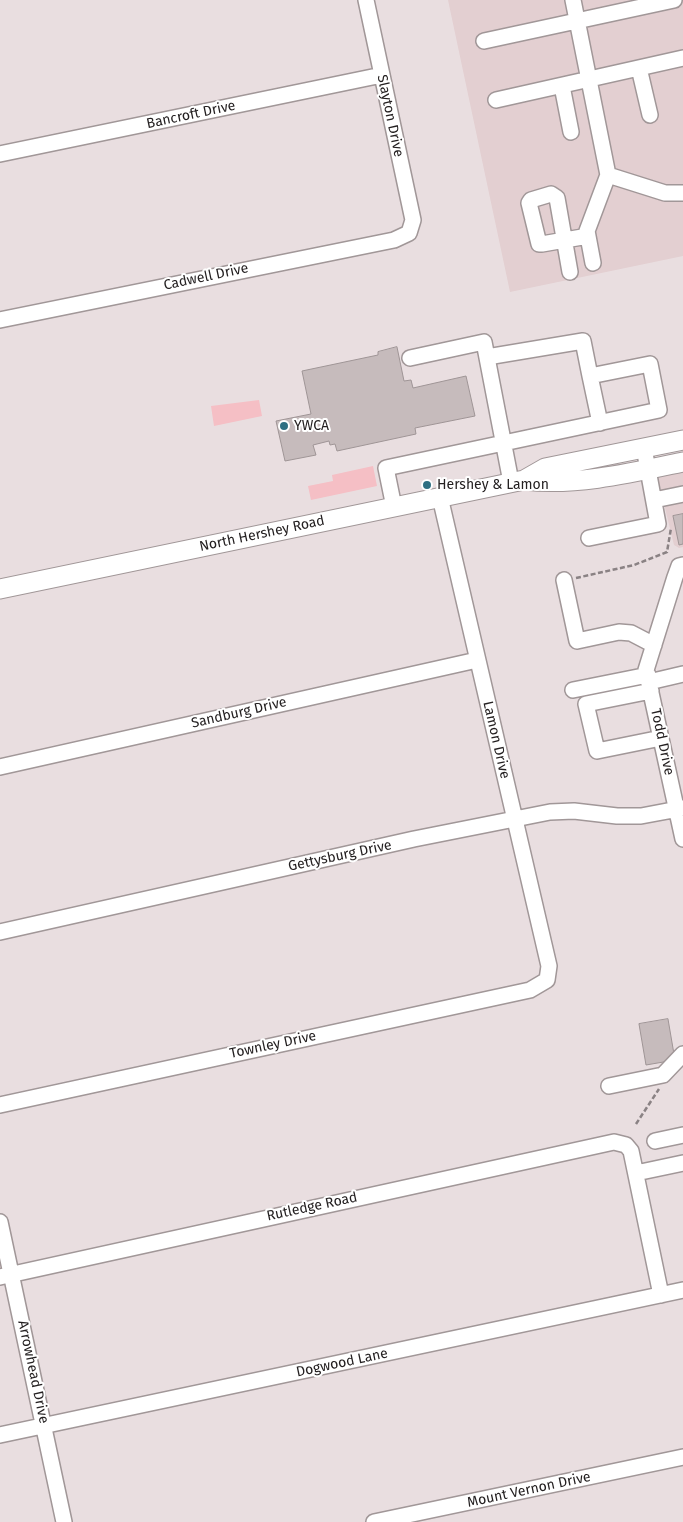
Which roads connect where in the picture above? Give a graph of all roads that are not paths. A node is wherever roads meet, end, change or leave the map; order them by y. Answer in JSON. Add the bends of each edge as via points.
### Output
{"nodes":[{"id":1,"x":366,"y":0,"type":"edge"},
{"id":2,"x":573,"y":0,"type":"edge"},
{"id":3,"x":676,"y":0,"type":"edge"},
{"id":4,"x":683,"y":6,"type":"edge"},
{"id":5,"x":577,"y":22,"type":"junction"},
{"id":6,"x":484,"y":41,"type":"dead end"},
{"id":7,"x":683,"y":58,"type":"edge"},
{"id":8,"x":639,"y":68,"type":"junction"},
{"id":9,"x":382,"y":75,"type":"junction"},
{"id":10,"x":589,"y":80,"type":"junction"},
{"id":11,"x":562,"y":86,"type":"junction"},
{"id":12,"x":496,"y":100,"type":"dead end"},
{"id":13,"x":650,"y":115,"type":"dead end"},
{"id":14,"x":571,"y":132,"type":"dead end"},
{"id":15,"x":0,"y":154,"type":"edge"},
{"id":16,"x":608,"y":176,"type":"junction"},
{"id":17,"x":683,"y":192,"type":"edge"},
{"id":18,"x":410,"y":231,"type":"joint"},
{"id":19,"x":588,"y":236,"type":"junction"},
{"id":20,"x":594,"y":263,"type":"dead end"},
{"id":21,"x":570,"y":272,"type":"dead end"},
{"id":22,"x":0,"y":320,"type":"edge"},
{"id":23,"x":486,"y":357,"type":"junction"},
{"id":24,"x":410,"y":358,"type":"dead end"},
{"id":25,"x":590,"y":376,"type":"junction"},
{"id":26,"x":600,"y":422,"type":"junction"},
{"id":27,"x":683,"y":440,"type":"edge"},
{"id":28,"x":504,"y":444,"type":"junction"},
{"id":29,"x":644,"y":448,"type":"junction"},
{"id":30,"x":683,"y":462,"type":"edge"},
{"id":31,"x":648,"y":469,"type":"junction"},
{"id":32,"x":517,"y":481,"type":"junction"},
{"id":33,"x":683,"y":494,"type":"edge"},
{"id":34,"x":440,"y":497,"type":"junction"},
{"id":35,"x":661,"y":499,"type":"junction"},
{"id":36,"x":394,"y":507,"type":"junction"},
{"id":37,"x":588,"y":538,"type":"dead end"},
{"id":38,"x":683,"y":565,"type":"edge"},
{"id":39,"x":564,"y":580,"type":"road end"},
{"id":40,"x":0,"y":589,"type":"edge"},
{"id":41,"x":654,"y":645,"type":"junction"},
{"id":42,"x":477,"y":660,"type":"junction"},
{"id":43,"x":683,"y":674,"type":"edge"},
{"id":44,"x":649,"y":683,"type":"junction"},
{"id":45,"x":573,"y":690,"type":"dead end"},
{"id":46,"x":661,"y":738,"type":"junction"},
{"id":47,"x":0,"y":766,"type":"edge"},
{"id":48,"x":680,"y":809,"type":"edge"},
{"id":49,"x":514,"y":819,"type":"junction"},
{"id":50,"x":683,"y":839,"type":"edge"},
{"id":51,"x":0,"y":932,"type":"edge"},
{"id":52,"x":545,"y":982,"type":"joint"},
{"id":53,"x":683,"y":1054,"type":"edge"},
{"id":54,"x":609,"y":1086,"type":"dead end"},
{"id":55,"x":0,"y":1106,"type":"edge"},
{"id":56,"x":683,"y":1135,"type":"edge"},
{"id":57,"x":655,"y":1141,"type":"dead end"},
{"id":58,"x":683,"y":1163,"type":"edge"},
{"id":59,"x":636,"y":1174,"type":"junction"},
{"id":60,"x":0,"y":1222,"type":"edge"},
{"id":61,"x":6,"y":1276,"type":"edge"},
{"id":62,"x":683,"y":1290,"type":"edge"},
{"id":63,"x":662,"y":1295,"type":"junction"},
{"id":64,"x":44,"y":1425,"type":"junction"},
{"id":65,"x":0,"y":1435,"type":"edge"},
{"id":66,"x":683,"y":1457,"type":"edge"},
{"id":67,"x":64,"y":1522,"type":"edge"},
{"id":68,"x":374,"y":1522,"type":"edge"}],
"edges":[{"from":1,"to":9,"type":"street","name":"Slayton Drive"},
{"from":2,"to":5,"type":"street"},
{"from":3,"to":4,"type":"street"},
{"from":3,"to":5,"type":"street"},
{"from":5,"to":6,"type":"street"},
{"from":5,"to":10,"type":"street"},
{"from":7,"to":8,"type":"street"},
{"from":8,"to":10,"type":"street"},
{"from":8,"to":13,"type":"street"},
{"from":9,"to":15,"type":"street","name":"Bancroft Drive"},
{"from":9,"to":18,"type":"street","name":"Slayton Drive","via":[[413,220]]},
{"from":10,"to":11,"type":"street"},
{"from":10,"to":16,"type":"street"},
{"from":11,"to":12,"type":"street"},
{"from":11,"to":14,"type":"street"},
{"from":16,"to":17,"type":"street","via":[[665,193]]},
{"from":16,"to":19,"type":"street"},
{"from":18,"to":22,"type":"street","name":"Cadwell Drive","via":[[394,240]]},
{"from":19,"to":20,"type":"street"},
{"from":19,"to":21,"type":"street","via":[[564,240]]},
{"from":23,"to":24,"type":"street","via":[[484,342]]},
{"from":23,"to":25,"type":"street","via":[[583,341]]},
{"from":23,"to":28,"type":"street"},
{"from":25,"to":26,"type":"street"},
{"from":25,"to":26,"type":"street","via":[[650,364],[659,410]]},
{"from":26,"to":28,"type":"street"},
{"from":27,"to":29,"type":"main road","name":"North Hershey Road"},
{"from":28,"to":32,"type":"street"},
{"from":28,"to":36,"type":"street","via":[[386,468]]},
{"from":29,"to":31,"type":"street"},
{"from":29,"to":32,"type":"main road","name":"North Hershey Road","via":[[545,468]]},
{"from":30,"to":31,"type":"main road","name":"North Hershey Road"},
{"from":31,"to":32,"type":"main road","name":"North Hershey Road","via":[[551,483]]},
{"from":31,"to":35,"type":"street"},
{"from":32,"to":34,"type":"main road","name":"North Hershey Road"},
{"from":33,"to":35,"type":"street"},
{"from":34,"to":36,"type":"main road","name":"North Hershey Road"},
{"from":34,"to":42,"type":"street","name":"Lamon Drive"},
{"from":35,"to":37,"type":"street","via":[[658,524]]},
{"from":36,"to":40,"type":"main road","name":"North Hershey Road"},
{"from":38,"to":41,"type":"street","name":"Todd Drive","via":[[679,566],[675,577]]},
{"from":39,"to":41,"type":"street","via":[[576,641],[619,632],[631,633]]},
{"from":41,"to":44,"type":"street","name":"Todd Drive","via":[[646,670]]},
{"from":42,"to":47,"type":"street","name":"Sandburg Drive"},
{"from":42,"to":49,"type":"street","name":"Lamon Drive"},
{"from":43,"to":44,"type":"street"},
{"from":44,"to":45,"type":"street"},
{"from":44,"to":46,"type":"street","name":"Todd Drive"},
{"from":44,"to":46,"type":"street","via":[[586,704],[597,751]]},
{"from":46,"to":48,"type":"street","name":"Todd Drive"},
{"from":48,"to":49,"type":"street","name":"Gettysburg Drive","via":[[640,816],[566,811]]},
{"from":48,"to":50,"type":"street","name":"Todd Drive"},
{"from":49,"to":51,"type":"street","name":"Gettysburg Drive"},
{"from":49,"to":52,"type":"street","name":"Lamon Drive","via":[[550,966]]},
{"from":52,"to":55,"type":"street","name":"Townley Drive","via":[[530,990]]},
{"from":53,"to":54,"type":"street","via":[[664,1076]]},
{"from":56,"to":57,"type":"street"},
{"from":58,"to":59,"type":"street"},
{"from":59,"to":61,"type":"street","name":"Rutledge Road","via":[[631,1152],[625,1145],[614,1142]]},
{"from":59,"to":63,"type":"street"},
{"from":60,"to":61,"type":"street","name":"Arrowhead Drive"},
{"from":61,"to":64,"type":"street","name":"Arrowhead Drive"},
{"from":62,"to":63,"type":"street","name":"Dogwood Lane"},
{"from":63,"to":64,"type":"street","name":"Dogwood Lane"},
{"from":64,"to":65,"type":"street","name":"Dogwood Lane"},
{"from":64,"to":67,"type":"street","name":"Arrowhead Drive"},
{"from":66,"to":68,"type":"street","name":"Mount Vernon Drive"}]}
